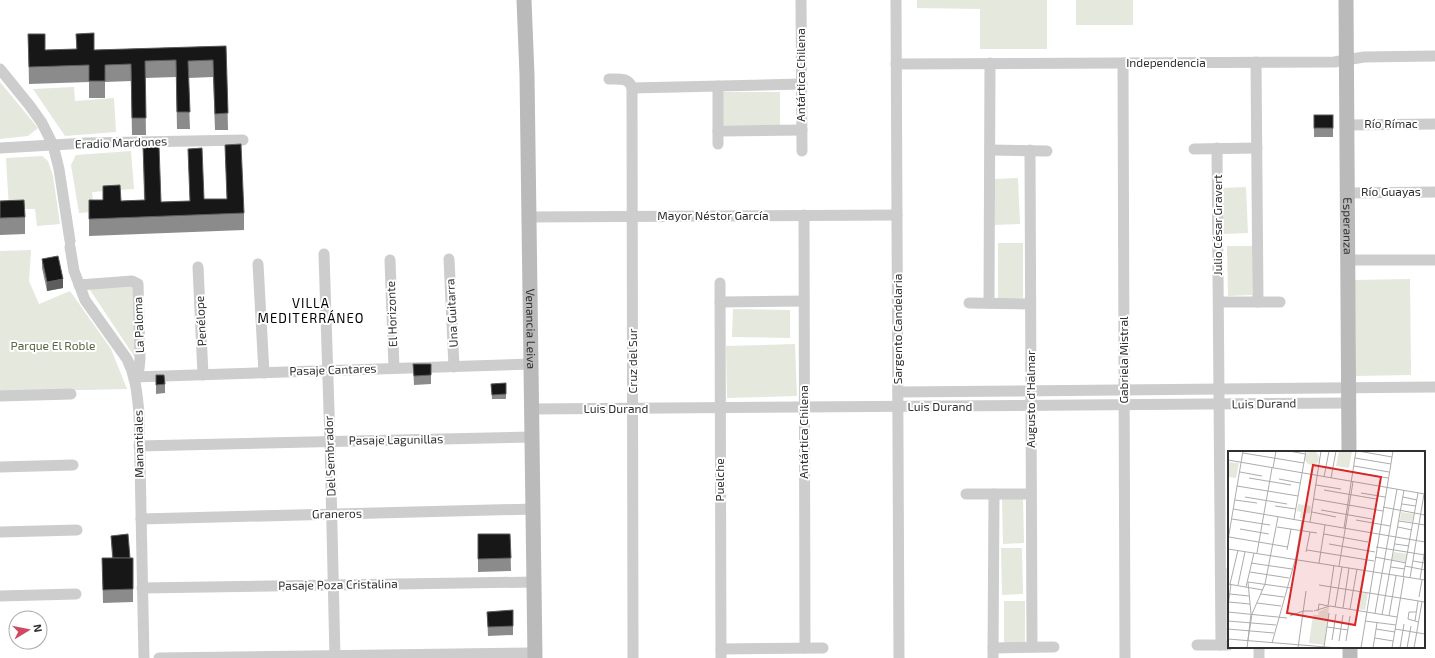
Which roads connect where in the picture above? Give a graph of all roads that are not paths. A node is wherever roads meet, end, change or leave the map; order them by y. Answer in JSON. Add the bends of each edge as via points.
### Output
{"nodes":[{"id":1,"x":524,"y":0,"type":"edge"},
{"id":2,"x":801,"y":0,"type":"edge"},
{"id":3,"x":896,"y":0,"type":"edge"},
{"id":4,"x":1346,"y":0,"type":"edge"},
{"id":5,"x":1435,"y":56,"type":"edge"},
{"id":6,"x":1347,"y":60,"type":"junction"},
{"id":7,"x":1256,"y":62,"type":"junction"},
{"id":8,"x":990,"y":63,"type":"junction"},
{"id":9,"x":1123,"y":63,"type":"junction"},
{"id":10,"x":896,"y":64,"type":"junction"},
{"id":11,"x":0,"y":69,"type":"edge"},
{"id":12,"x":609,"y":79,"type":"dead end"},
{"id":13,"x":802,"y":84,"type":"junction"},
{"id":14,"x":718,"y":86,"type":"junction"},
{"id":15,"x":632,"y":88,"type":"junction"},
{"id":16,"x":1347,"y":124,"type":"junction"},
{"id":17,"x":1435,"y":124,"type":"edge"},
{"id":18,"x":802,"y":130,"type":"junction"},
{"id":19,"x":718,"y":132,"type":"junction"},
{"id":20,"x":243,"y":140,"type":"dead end"},
{"id":21,"x":718,"y":144,"type":"dead end"},
{"id":22,"x":53,"y":145,"type":"junction"},
{"id":23,"x":0,"y":148,"type":"edge"},
{"id":24,"x":1217,"y":148,"type":"junction"},
{"id":25,"x":1257,"y":148,"type":"junction"},
{"id":26,"x":1194,"y":149,"type":"dead end"},
{"id":27,"x":990,"y":150,"type":"junction"},
{"id":28,"x":1030,"y":150,"type":"junction"},
{"id":29,"x":802,"y":151,"type":"dead end"},
{"id":30,"x":1047,"y":151,"type":"dead end"},
{"id":31,"x":1348,"y":192,"type":"junction"},
{"id":32,"x":1435,"y":192,"type":"edge"},
{"id":33,"x":804,"y":215,"type":"junction"},
{"id":34,"x":897,"y":215,"type":"junction"},
{"id":35,"x":529,"y":217,"type":"junction"},
{"id":36,"x":632,"y":217,"type":"junction"},
{"id":37,"x":324,"y":254,"type":"dead end"},
{"id":38,"x":390,"y":260,"type":"dead end"},
{"id":39,"x":449,"y":260,"type":"dead end"},
{"id":40,"x":1348,"y":260,"type":"junction"},
{"id":41,"x":1435,"y":260,"type":"edge"},
{"id":42,"x":258,"y":264,"type":"dead end"},
{"id":43,"x":198,"y":267,"type":"dead end"},
{"id":44,"x":720,"y":283,"type":"dead end"},
{"id":45,"x":79,"y":285,"type":"junction"},
{"id":46,"x":804,"y":301,"type":"junction"},
{"id":47,"x":720,"y":302,"type":"junction"},
{"id":48,"x":1219,"y":302,"type":"junction"},
{"id":49,"x":1258,"y":302,"type":"junction"},
{"id":50,"x":1280,"y":302,"type":"dead end"},
{"id":51,"x":969,"y":303,"type":"dead end"},
{"id":52,"x":989,"y":303,"type":"junction"},
{"id":53,"x":1030,"y":304,"type":"junction"},
{"id":54,"x":531,"y":364,"type":"junction"},
{"id":55,"x":454,"y":366,"type":"junction"},
{"id":56,"x":394,"y":368,"type":"junction"},
{"id":57,"x":328,"y":371,"type":"junction"},
{"id":58,"x":264,"y":373,"type":"junction"},
{"id":59,"x":203,"y":375,"type":"junction"},
{"id":60,"x":134,"y":377,"type":"junction"},
{"id":61,"x":1349,"y":387,"type":"junction"},
{"id":62,"x":1435,"y":387,"type":"edge"},
{"id":63,"x":1219,"y":389,"type":"junction"},
{"id":64,"x":1031,"y":390,"type":"junction"},
{"id":65,"x":1124,"y":390,"type":"junction"},
{"id":66,"x":898,"y":392,"type":"junction"},
{"id":67,"x":71,"y":394,"type":"dead end"},
{"id":68,"x":1435,"y":394,"type":"edge"},
{"id":69,"x":0,"y":396,"type":"edge"},
{"id":70,"x":1349,"y":403,"type":"junction"},
{"id":71,"x":1220,"y":404,"type":"junction"},
{"id":72,"x":1124,"y":405,"type":"junction"},
{"id":73,"x":1031,"y":406,"type":"junction"},
{"id":74,"x":898,"y":407,"type":"junction"},
{"id":75,"x":720,"y":408,"type":"junction"},
{"id":76,"x":804,"y":408,"type":"junction"},
{"id":77,"x":532,"y":409,"type":"junction"},
{"id":78,"x":633,"y":409,"type":"junction"},
{"id":79,"x":532,"y":437,"type":"junction"},
{"id":80,"x":330,"y":442,"type":"junction"},
{"id":81,"x":139,"y":446,"type":"junction"},
{"id":82,"x":1349,"y":451,"type":"edge"},
{"id":83,"x":73,"y":465,"type":"dead end"},
{"id":84,"x":0,"y":467,"type":"edge"},
{"id":85,"x":1225,"y":492,"type":"edge"},
{"id":86,"x":966,"y":494,"type":"dead end"},
{"id":87,"x":994,"y":494,"type":"junction"},
{"id":88,"x":1031,"y":494,"type":"junction"},
{"id":89,"x":534,"y":509,"type":"junction"},
{"id":90,"x":332,"y":514,"type":"junction"},
{"id":91,"x":141,"y":518,"type":"junction"},
{"id":92,"x":77,"y":530,"type":"dead end"},
{"id":93,"x":0,"y":532,"type":"edge"},
{"id":94,"x":534,"y":582,"type":"junction"},
{"id":95,"x":334,"y":585,"type":"junction"},
{"id":96,"x":142,"y":588,"type":"junction"},
{"id":97,"x":76,"y":594,"type":"dead end"},
{"id":98,"x":0,"y":596,"type":"edge"},
{"id":99,"x":1197,"y":645,"type":"dead end"},
{"id":100,"x":1225,"y":645,"type":"edge"},
{"id":101,"x":1032,"y":647,"type":"junction"},
{"id":102,"x":1054,"y":647,"type":"dead end"},
{"id":103,"x":805,"y":648,"type":"junction"},
{"id":104,"x":823,"y":648,"type":"dead end"},
{"id":105,"x":1259,"y":648,"type":"edge"},
{"id":106,"x":721,"y":653,"type":"edge"},
{"id":107,"x":993,"y":653,"type":"edge"},
{"id":108,"x":535,"y":656,"type":"edge"},
{"id":109,"x":335,"y":657,"type":"edge"},
{"id":110,"x":144,"y":658,"type":"edge"},
{"id":111,"x":159,"y":658,"type":"edge"},
{"id":112,"x":634,"y":658,"type":"edge"},
{"id":113,"x":899,"y":658,"type":"edge"},
{"id":114,"x":1125,"y":658,"type":"edge"},
{"id":115,"x":1260,"y":658,"type":"edge"}],
"edges":[{"from":1,"to":35,"type":"street","name":"Venancia Leiva"},
{"from":2,"to":13,"type":"street","name":"Antártica Chilena"},
{"from":3,"to":10,"type":"street","name":"Sargento Candelaria"},
{"from":4,"to":6,"type":"street","name":"Esperanza"},
{"from":5,"to":6,"type":"street","name":"Independencia","via":[[1364,57]]},
{"from":6,"to":7,"type":"street","name":"Independencia"},
{"from":6,"to":16,"type":"street","name":"Esperanza"},
{"from":7,"to":9,"type":"street","name":"Independencia"},
{"from":7,"to":25,"type":"street"},
{"from":8,"to":9,"type":"street","name":"Independencia"},
{"from":8,"to":10,"type":"street","name":"Independencia"},
{"from":8,"to":27,"type":"street"},
{"from":9,"to":65,"type":"street","name":"Gabriela Mistral"},
{"from":10,"to":34,"type":"street","name":"Sargento Candelaria"},
{"from":11,"to":22,"type":"street","name":"Manantiales","via":[[42,123]]},
{"from":12,"to":15,"type":"street","via":[[623,79],[628,81]]},
{"from":13,"to":14,"type":"street"},
{"from":13,"to":18,"type":"street","name":"Antártica Chilena"},
{"from":14,"to":15,"type":"street"},
{"from":14,"to":19,"type":"street"},
{"from":15,"to":36,"type":"street","name":"Cruz del Sur"},
{"from":16,"to":17,"type":"street","name":"Río Rímac"},
{"from":16,"to":31,"type":"street","name":"Esperanza"},
{"from":18,"to":19,"type":"street"},
{"from":18,"to":29,"type":"street","name":"Antártica Chilena"},
{"from":19,"to":21,"type":"street"},
{"from":20,"to":22,"type":"street","name":"Eradio Mardones"},
{"from":22,"to":23,"type":"street","name":"Eradio Mardones"},
{"from":22,"to":45,"type":"street","name":"Manantiales","via":[[74,271]]},
{"from":24,"to":25,"type":"street"},
{"from":24,"to":26,"type":"street"},
{"from":24,"to":48,"type":"street","name":"Julio César Gravert"},
{"from":25,"to":49,"type":"street"},
{"from":27,"to":28,"type":"street"},
{"from":27,"to":52,"type":"street"},
{"from":28,"to":30,"type":"street"},
{"from":28,"to":53,"type":"street","name":"Augusto d'Halmar"},
{"from":31,"to":32,"type":"street","name":"Río Guayas"},
{"from":31,"to":40,"type":"street","name":"Esperanza"},
{"from":33,"to":34,"type":"street","name":"Mayor Néstor García"},
{"from":33,"to":36,"type":"street","name":"Mayor Néstor García"},
{"from":33,"to":46,"type":"street","name":"Antártica Chilena"},
{"from":34,"to":66,"type":"street","name":"Sargento Candelaria"},
{"from":35,"to":36,"type":"street","name":"Mayor Néstor García"},
{"from":35,"to":54,"type":"street","name":"Venancia Leiva"},
{"from":36,"to":78,"type":"street","name":"Cruz del Sur"},
{"from":37,"to":57,"type":"street","name":"Del Sembrador"},
{"from":38,"to":56,"type":"street","name":"El Horizonte"},
{"from":39,"to":55,"type":"street","name":"Una Guitarra"},
{"from":40,"to":41,"type":"street"},
{"from":40,"to":61,"type":"street","name":"Esperanza"},
{"from":42,"to":58,"type":"street"},
{"from":43,"to":59,"type":"street","name":"Penélope"},
{"from":44,"to":47,"type":"street","name":"Puelche"},
{"from":45,"to":60,"type":"street","name":"Manantiales","via":[[94,314],[127,359]]},
{"from":45,"to":60,"type":"street","name":"La Paloma","via":[[132,281],[138,284],[140,359],[139,369]]},
{"from":46,"to":47,"type":"street"},
{"from":46,"to":76,"type":"street","name":"Antártica Chilena"},
{"from":47,"to":75,"type":"street","name":"Puelche"},
{"from":48,"to":49,"type":"street"},
{"from":48,"to":63,"type":"street","name":"Julio César Gravert"},
{"from":49,"to":50,"type":"street"},
{"from":51,"to":52,"type":"street"},
{"from":52,"to":53,"type":"street"},
{"from":53,"to":64,"type":"street","name":"Augusto d'Halmar"},
{"from":54,"to":55,"type":"street","name":"Pasaje Cantares"},
{"from":54,"to":77,"type":"street","name":"Venancia Leiva"},
{"from":55,"to":56,"type":"street","name":"Pasaje Cantares"},
{"from":56,"to":57,"type":"street","name":"Pasaje Cantares"},
{"from":57,"to":58,"type":"street","name":"Pasaje Cantares"},
{"from":57,"to":80,"type":"street","name":"Del Sembrador"},
{"from":58,"to":59,"type":"street","name":"Pasaje Cantares"},
{"from":59,"to":60,"type":"street","name":"Pasaje Cantares"},
{"from":60,"to":81,"type":"street","name":"Manantiales","via":[[139,413]]},
{"from":61,"to":62,"type":"street","name":"Luis Durand"},
{"from":61,"to":63,"type":"street","name":"Luis Durand"},
{"from":61,"to":70,"type":"street","name":"Esperanza"},
{"from":62,"to":68,"type":"street"},
{"from":63,"to":65,"type":"street","name":"Luis Durand"},
{"from":63,"to":71,"type":"street","name":"Julio César Gravert"},
{"from":64,"to":65,"type":"street","name":"Luis Durand"},
{"from":64,"to":66,"type":"street","name":"Luis Durand"},
{"from":64,"to":73,"type":"street","name":"Augusto d'Halmar"},
{"from":65,"to":72,"type":"street","name":"Gabriela Mistral"},
{"from":66,"to":74,"type":"street","name":"Sargento Candelaria"},
{"from":67,"to":69,"type":"street"},
{"from":70,"to":71,"type":"street","name":"Luis Durand"},
{"from":70,"to":82,"type":"street","name":"Esperanza"},
{"from":71,"to":72,"type":"street","name":"Luis Durand"},
{"from":71,"to":85,"type":"street","name":"Julio César Gravert"},
{"from":72,"to":73,"type":"street","name":"Luis Durand"},
{"from":72,"to":114,"type":"street","name":"Gabriela Mistral"},
{"from":73,"to":74,"type":"street","name":"Luis Durand"},
{"from":73,"to":88,"type":"street","name":"Augusto d'Halmar"},
{"from":74,"to":76,"type":"street","name":"Luis Durand"},
{"from":74,"to":113,"type":"street","name":"Sargento Candelaria"},
{"from":75,"to":76,"type":"street","name":"Luis Durand"},
{"from":75,"to":78,"type":"street","name":"Luis Durand"},
{"from":75,"to":106,"type":"street","name":"Puelche"},
{"from":76,"to":103,"type":"street","name":"Antártica Chilena"},
{"from":77,"to":78,"type":"street","name":"Luis Durand"},
{"from":77,"to":79,"type":"street","name":"Venancia Leiva"},
{"from":78,"to":112,"type":"street","name":"Cruz del Sur"},
{"from":79,"to":80,"type":"street","name":"Pasaje Lagunillas"},
{"from":79,"to":89,"type":"street","name":"Venancia Leiva"},
{"from":80,"to":81,"type":"street","name":"Pasaje Lagunillas"},
{"from":80,"to":90,"type":"street","name":"Del Sembrador"},
{"from":81,"to":91,"type":"street","name":"Manantiales"},
{"from":83,"to":84,"type":"street"},
{"from":85,"to":100,"type":"street","name":"Julio César Gravert"},
{"from":86,"to":87,"type":"street"},
{"from":87,"to":88,"type":"street"},
{"from":87,"to":107,"type":"street"},
{"from":88,"to":101,"type":"street","name":"Augusto d'Halmar"},
{"from":89,"to":90,"type":"street","name":"Graneros"},
{"from":89,"to":94,"type":"street","name":"Venancia Leiva"},
{"from":90,"to":91,"type":"street","name":"Graneros"},
{"from":90,"to":95,"type":"street","name":"Del Sembrador"},
{"from":91,"to":96,"type":"street","name":"Manantiales"},
{"from":92,"to":93,"type":"street"},
{"from":94,"to":95,"type":"street","name":"Pasaje Poza Cristalina"},
{"from":94,"to":108,"type":"street","name":"Venancia Leiva"},
{"from":95,"to":96,"type":"street","name":"Pasaje Poza Cristalina"},
{"from":95,"to":109,"type":"street","name":"Del Sembrador"},
{"from":96,"to":110,"type":"street","name":"Manantiales"},
{"from":97,"to":98,"type":"street"},
{"from":99,"to":100,"type":"street","name":"Julio César Gravert"},
{"from":101,"to":102,"type":"street"},
{"from":101,"to":107,"type":"street"},
{"from":103,"to":104,"type":"street"},
{"from":103,"to":106,"type":"street"},
{"from":105,"to":115,"type":"street"},
{"from":108,"to":109,"type":"street"},
{"from":109,"to":111,"type":"street"}]}
